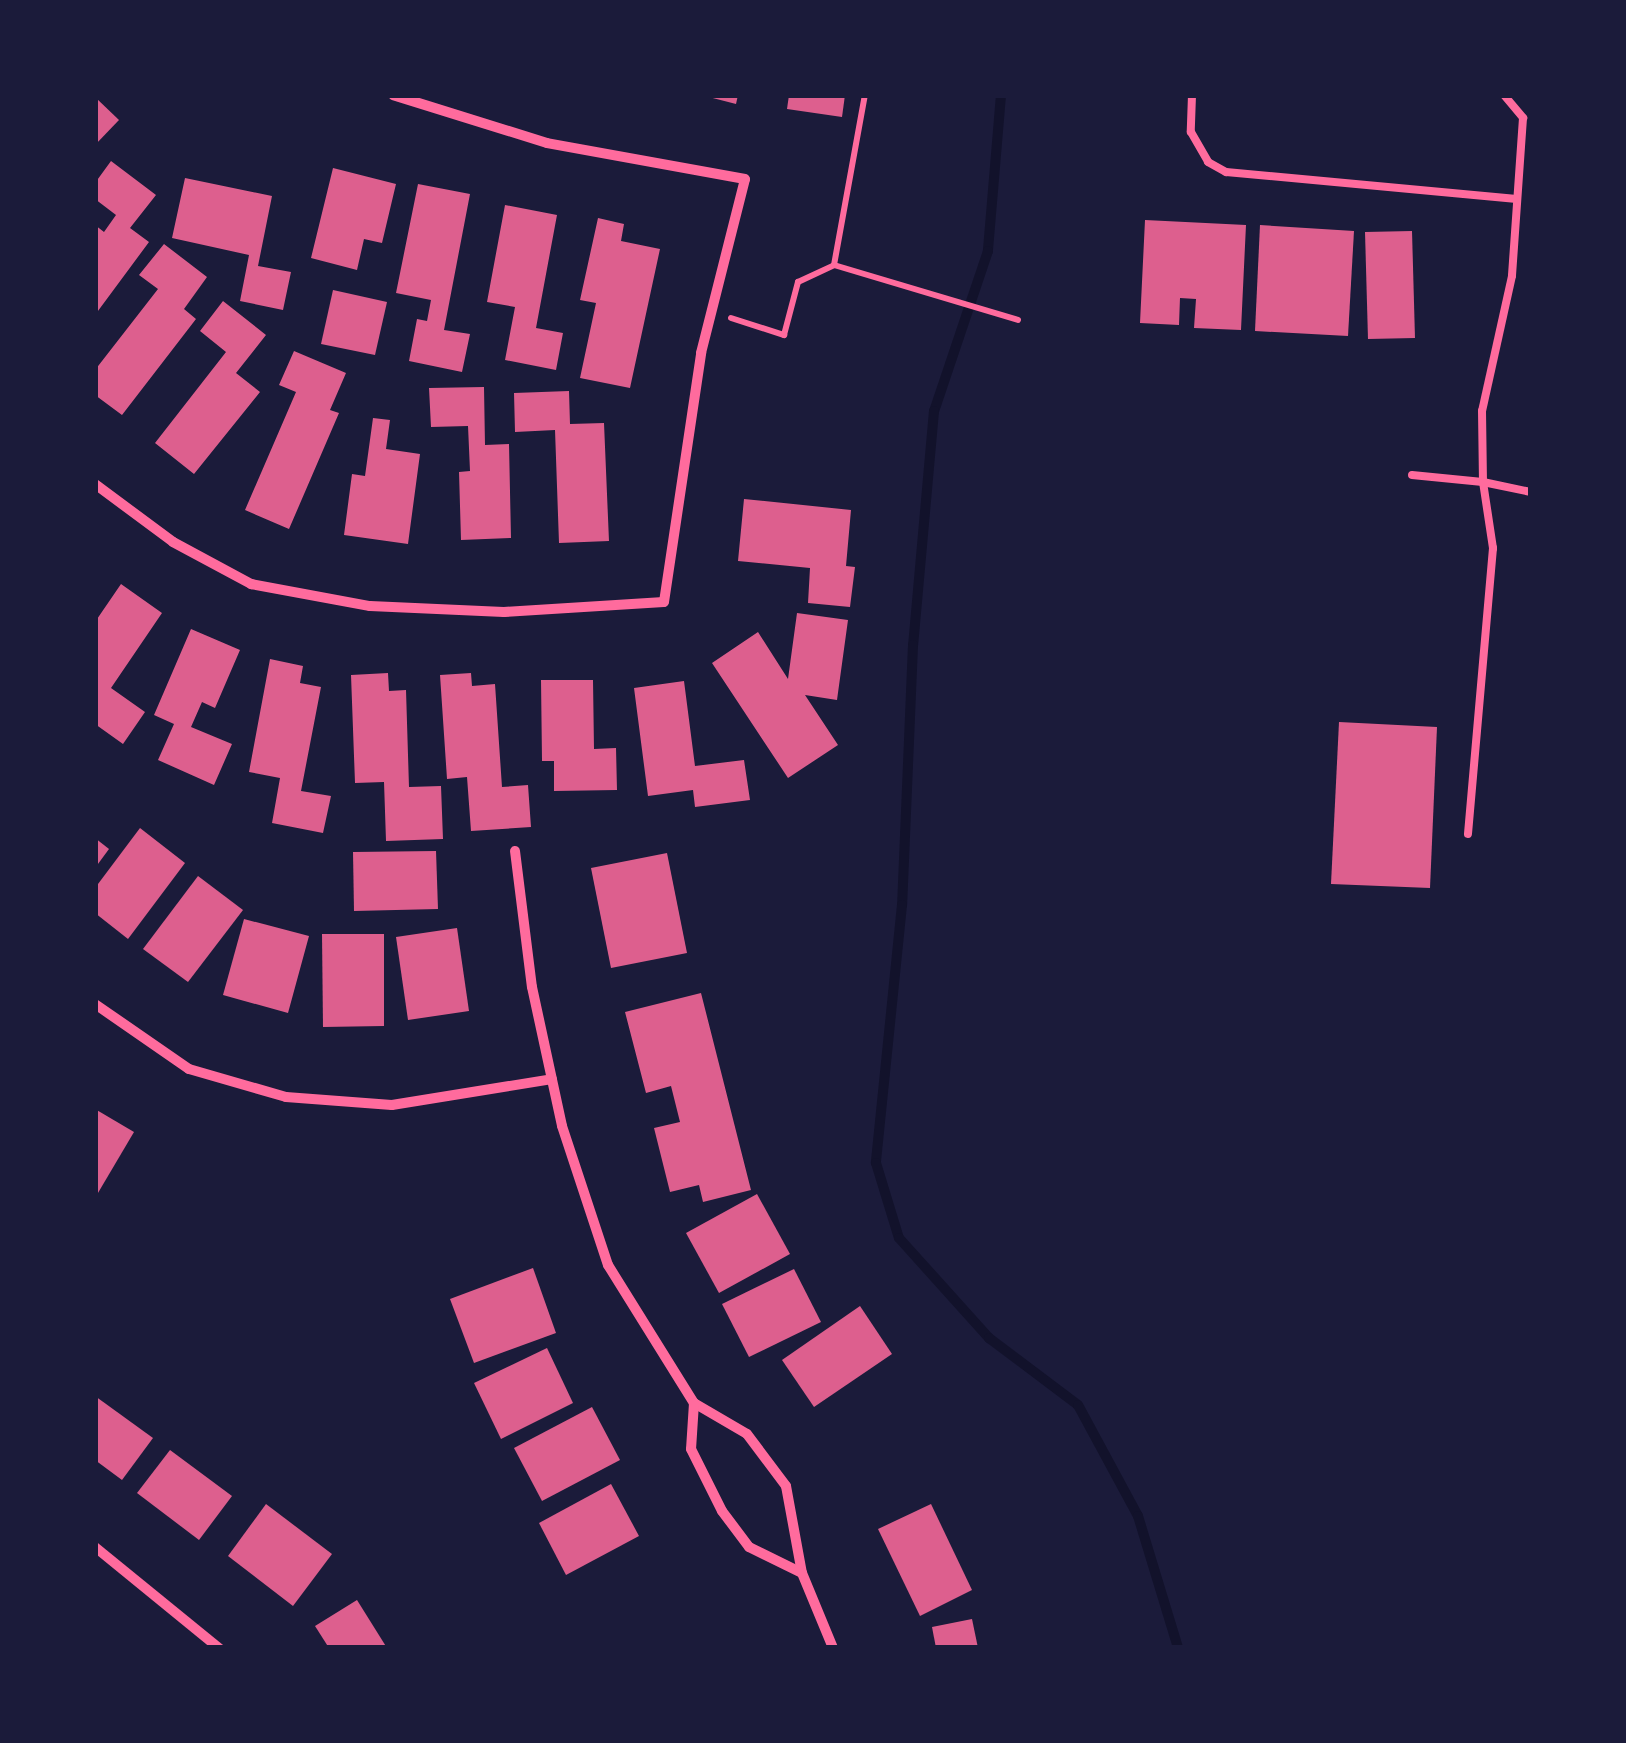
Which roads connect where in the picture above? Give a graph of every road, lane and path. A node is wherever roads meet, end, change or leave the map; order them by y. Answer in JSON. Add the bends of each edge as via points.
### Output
{"nodes":[{"id":1,"x":393,"y":95,"type":"edge"},
{"id":2,"x":865,"y":95,"type":"edge"},
{"id":3,"x":1192,"y":95,"type":"edge"},
{"id":4,"x":1504,"y":95,"type":"edge"},
{"id":5,"x":1517,"y":199,"type":"junction"},
{"id":6,"x":834,"y":265,"type":"junction"},
{"id":7,"x":711,"y":312,"type":"junction"},
{"id":8,"x":1018,"y":320,"type":"dead end"},
{"id":9,"x":1412,"y":475,"type":"dead end"},
{"id":10,"x":1483,"y":482,"type":"junction"},
{"id":11,"x":95,"y":484,"type":"edge"},
{"id":12,"x":1531,"y":492,"type":"edge"},
{"id":13,"x":1468,"y":834,"type":"dead end"},
{"id":14,"x":515,"y":851,"type":"dead end"},
{"id":15,"x":95,"y":1004,"type":"edge"},
{"id":16,"x":552,"y":1080,"type":"junction"},
{"id":17,"x":694,"y":1403,"type":"junction"},
{"id":18,"x":95,"y":1546,"type":"edge"},
{"id":19,"x":802,"y":1573,"type":"junction"},
{"id":20,"x":218,"y":1648,"type":"edge"},
{"id":21,"x":834,"y":1648,"type":"edge"}],
"edges":[{"from":1,"to":7,"type":"street","via":[[547,143],[745,178]]},
{"from":2,"to":6,"type":"path"},
{"from":3,"to":5,"type":"lane","via":[[1191,132],[1208,162],[1226,172]]},
{"from":4,"to":5,"type":"lane","via":[[1523,118]]},
{"from":5,"to":10,"type":"lane","via":[[1512,276],[1482,412]]},
{"from":6,"to":7,"type":"path","via":[[798,282],[784,335]]},
{"from":6,"to":8,"type":"path"},
{"from":7,"to":11,"type":"street","via":[[664,602],[485,611],[370,606],[250,584],[173,542]]},
{"from":9,"to":10,"type":"lane"},
{"from":10,"to":12,"type":"lane"},
{"from":10,"to":13,"type":"lane","via":[[1492,548]]},
{"from":14,"to":16,"type":"street"},
{"from":15,"to":16,"type":"street","via":[[189,1070],[286,1098],[392,1105]]},
{"from":16,"to":17,"type":"street","via":[[608,1265]]},
{"from":17,"to":19,"type":"street","via":[[746,1434],[786,1486]]},
{"from":17,"to":19,"type":"street","via":[[691,1450],[722,1511],[749,1548]]},
{"from":18,"to":20,"type":"street"},
{"from":19,"to":21,"type":"street"}]}
